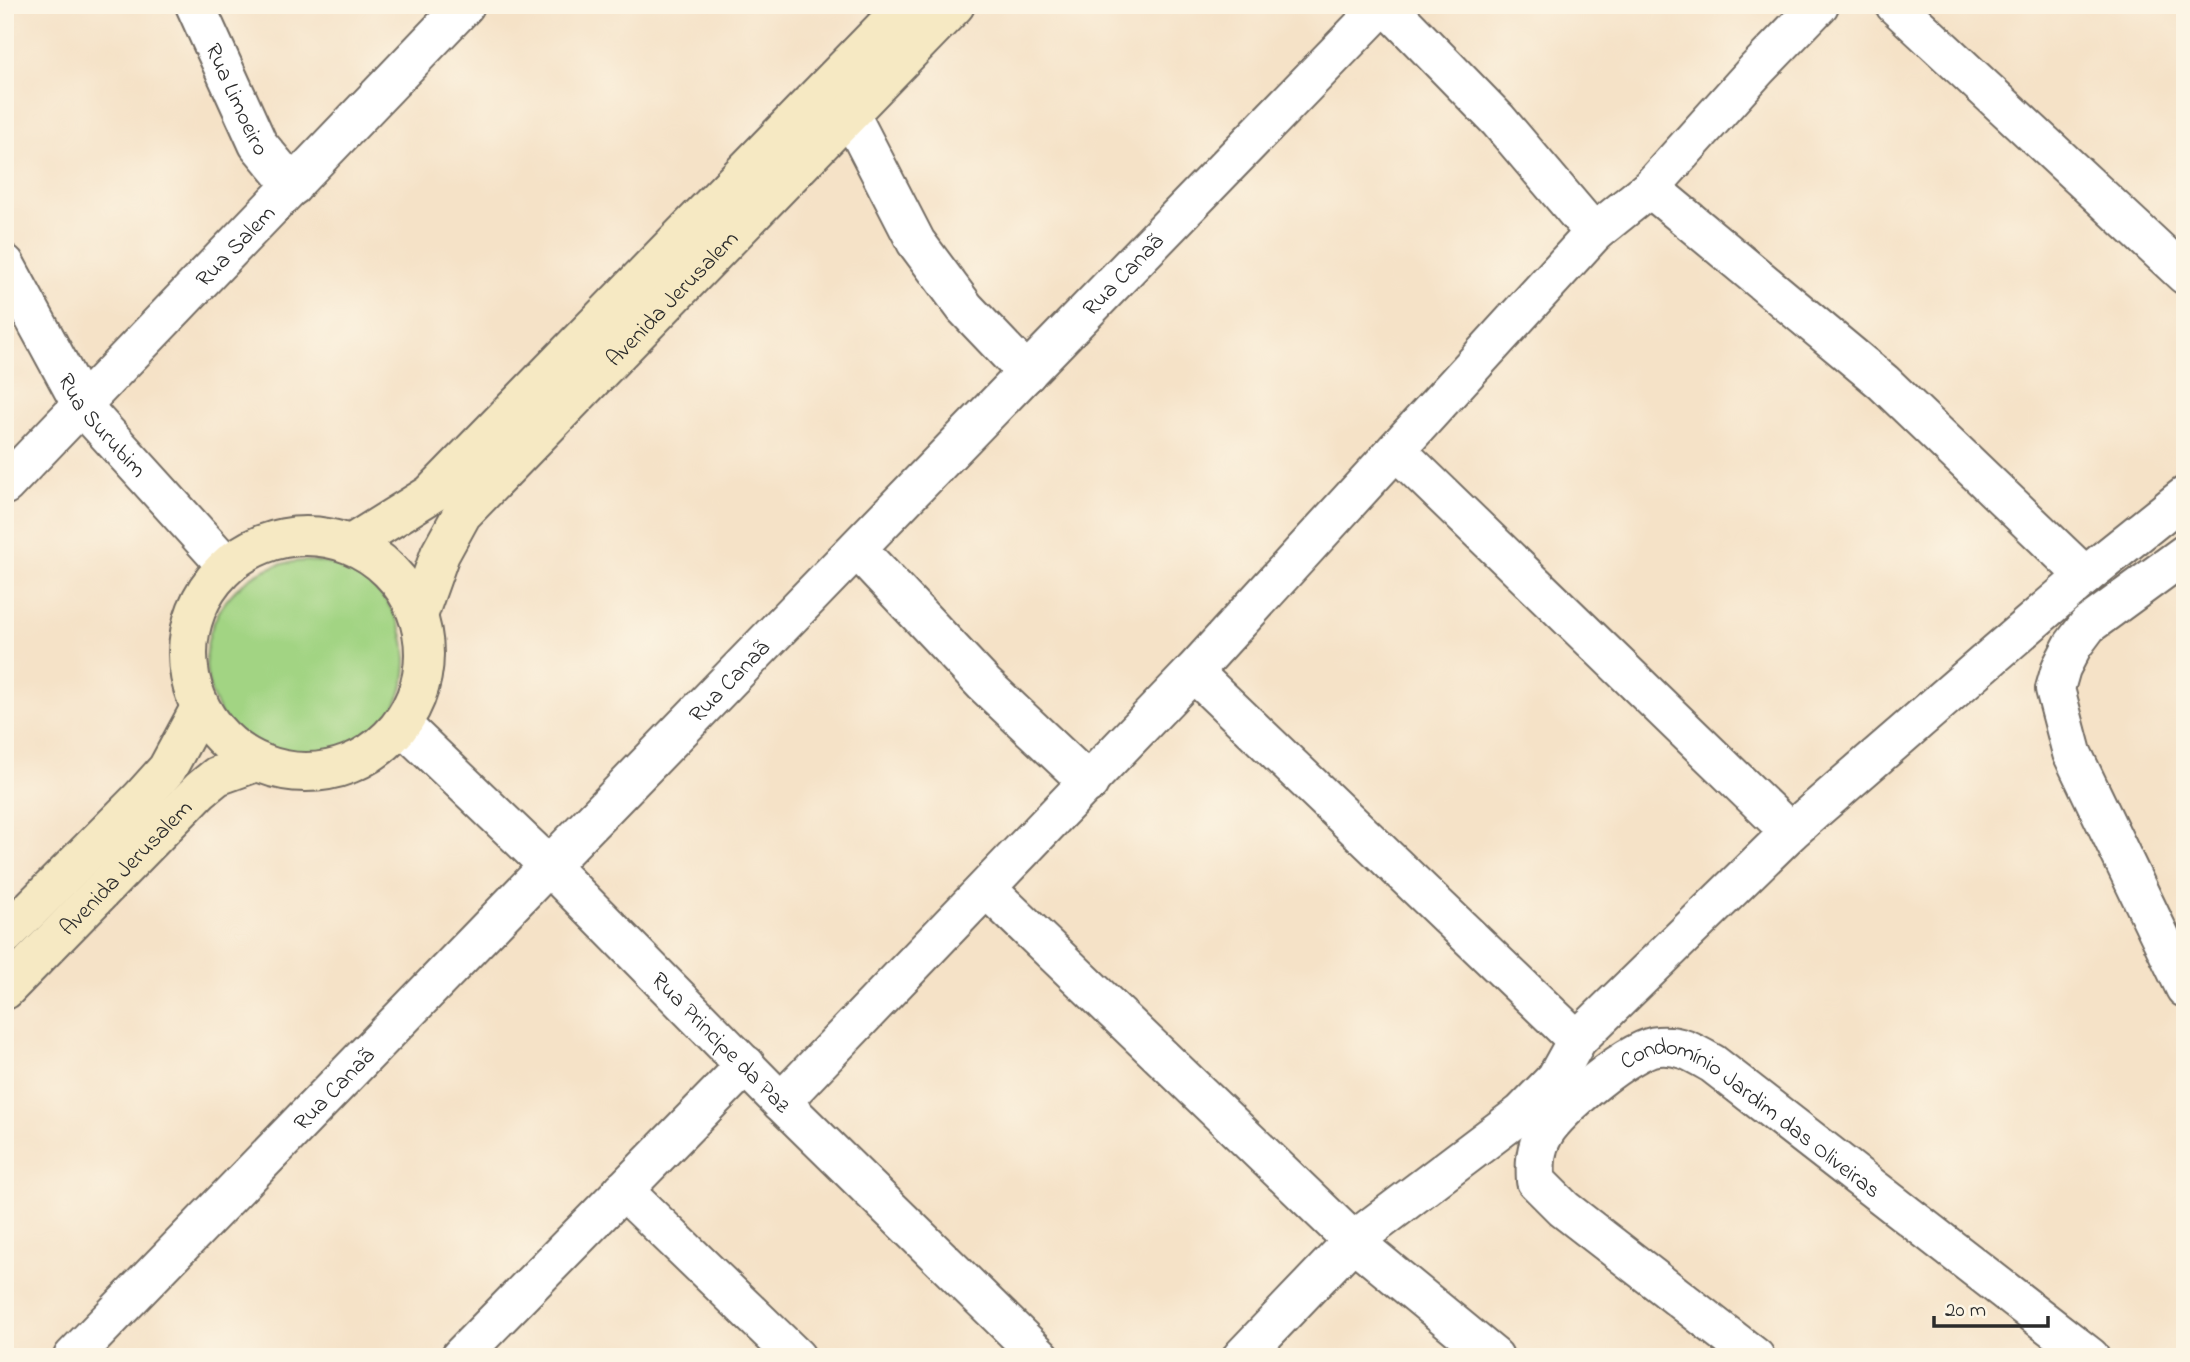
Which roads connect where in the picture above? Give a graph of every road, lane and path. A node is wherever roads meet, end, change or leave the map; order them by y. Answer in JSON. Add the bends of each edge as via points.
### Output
{"nodes":[{"id":1,"x":195,"y":5,"type":"edge"},
{"id":2,"x":465,"y":5,"type":"edge"},
{"id":3,"x":955,"y":5,"type":"edge"},
{"id":4,"x":1385,"y":5,"type":"edge"},
{"id":5,"x":1819,"y":5,"type":"edge"},
{"id":6,"x":1895,"y":5,"type":"edge"},
{"id":7,"x":888,"y":13,"type":"edge"},
{"id":8,"x":836,"y":78,"type":"junction"},
{"id":9,"x":850,"y":114,"type":"junction"},
{"id":10,"x":293,"y":186,"type":"junction"},
{"id":11,"x":1650,"y":188,"type":"junction"},
{"id":12,"x":1594,"y":233,"type":"junction"},
{"id":13,"x":5,"y":264,"type":"edge"},
{"id":14,"x":2185,"y":275,"type":"edge"},
{"id":15,"x":580,"y":366,"type":"junction"},
{"id":16,"x":1027,"y":373,"type":"junction"},
{"id":17,"x":82,"y":406,"type":"junction"},
{"id":18,"x":1396,"y":450,"type":"junction"},
{"id":19,"x":5,"y":485,"type":"edge"},
{"id":20,"x":2185,"y":496,"type":"edge"},
{"id":21,"x":351,"y":544,"type":"junction"},
{"id":22,"x":857,"y":549,"type":"junction"},
{"id":23,"x":2185,"y":554,"type":"edge"},
{"id":24,"x":226,"y":565,"type":"junction"},
{"id":25,"x":2085,"y":576,"type":"junction"},
{"id":26,"x":419,"y":610,"type":"junction"},
{"id":27,"x":1193,"y":672,"type":"junction"},
{"id":28,"x":200,"y":708,"type":"junction"},
{"id":29,"x":402,"y":725,"type":"junction"},
{"id":30,"x":256,"y":762,"type":"junction"},
{"id":31,"x":1089,"y":783,"type":"junction"},
{"id":32,"x":1790,"y":832,"type":"junction"},
{"id":33,"x":548,"y":865,"type":"junction"},
{"id":34,"x":987,"y":889,"type":"junction"},
{"id":35,"x":8,"y":932,"type":"edge"},
{"id":36,"x":41,"y":954,"type":"junction"},
{"id":37,"x":2185,"y":988,"type":"edge"},
{"id":38,"x":5,"y":990,"type":"edge"},
{"id":39,"x":1577,"y":1040,"type":"junction"},
{"id":40,"x":746,"y":1065,"type":"junction"},
{"id":41,"x":781,"y":1101,"type":"junction"},
{"id":42,"x":624,"y":1190,"type":"junction"},
{"id":43,"x":1353,"y":1241,"type":"junction"},
{"id":44,"x":73,"y":1357,"type":"edge"},
{"id":45,"x":460,"y":1357,"type":"edge"},
{"id":46,"x":796,"y":1357,"type":"edge"},
{"id":47,"x":1041,"y":1357,"type":"edge"},
{"id":48,"x":1242,"y":1357,"type":"edge"},
{"id":49,"x":1494,"y":1357,"type":"edge"},
{"id":50,"x":1755,"y":1357,"type":"edge"},
{"id":51,"x":2090,"y":1357,"type":"edge"}],
"edges":[{"from":1,"to":10,"type":"street","name":"Rua Limoeiro","via":[[258,144]]},
{"from":2,"to":10,"type":"street","name":"Rua Salem"},
{"from":3,"to":9,"type":"street","name":"Avenida Jerusalem"},
{"from":4,"to":12,"type":"street","via":[[1499,120]]},
{"from":4,"to":16,"type":"street","name":"Rua Canaã"},
{"from":5,"to":11,"type":"street"},
{"from":6,"to":14,"type":"street"},
{"from":7,"to":8,"type":"street","name":"Avenida Jerusalem"},
{"from":8,"to":9,"type":"street"},
{"from":8,"to":15,"type":"street","name":"Avenida Jerusalem"},
{"from":9,"to":15,"type":"street","name":"Avenida Jerusalem"},
{"from":9,"to":16,"type":"street","via":[[916,242],[965,307]]},
{"from":10,"to":17,"type":"street","name":"Rua Salem"},
{"from":11,"to":12,"type":"street"},
{"from":11,"to":25,"type":"street","via":[[1882,382]]},
{"from":12,"to":18,"type":"street"},
{"from":13,"to":17,"type":"street","name":"Rua Surubim"},
{"from":15,"to":21,"type":"street","name":"Avenida Jerusalem","via":[[431,494]]},
{"from":15,"to":26,"type":"street","name":"Avenida Jerusalem","via":[[462,514],[440,554]]},
{"from":16,"to":22,"type":"street","name":"Rua Canaã"},
{"from":17,"to":19,"type":"street","name":"Rua Salem"},
{"from":17,"to":24,"type":"street","name":"Rua Surubim"},
{"from":18,"to":27,"type":"street"},
{"from":18,"to":32,"type":"street"},
{"from":20,"to":25,"type":"street"},
{"from":21,"to":24,"type":"street","name":"Avenida Jerusalem","via":[[318,536],[286,537],[254,547]]},
{"from":21,"to":26,"type":"street","name":"Avenida Jerusalem","via":[[385,566]]},
{"from":22,"to":31,"type":"street","via":[[984,684]]},
{"from":22,"to":33,"type":"street","name":"Rua Canaã"},
{"from":23,"to":37,"type":"street","via":[[2088,625],[2073,645],[2055,688],[2072,753]]},
{"from":24,"to":28,"type":"street","name":"Avenida Jerusalem","via":[[202,596],[189,632],[188,671]]},
{"from":25,"to":32,"type":"street"},
{"from":26,"to":29,"type":"street","name":"Avenida Jerusalem","via":[[425,660],[414,705]]},
{"from":27,"to":31,"type":"street"},
{"from":27,"to":39,"type":"street"},
{"from":28,"to":30,"type":"street","name":"Avenida Jerusalem","via":[[223,740]]},
{"from":28,"to":35,"type":"street","name":"Avenida Jerusalem","via":[[167,769]]},
{"from":29,"to":30,"type":"street","name":"Avenida Jerusalem","via":[[373,754],[336,770],[295,774]]},
{"from":29,"to":33,"type":"street","name":"Rua Principe da Paz"},
{"from":30,"to":36,"type":"street","name":"Avenida Jerusalem","via":[[217,776],[200,790]]},
{"from":31,"to":34,"type":"street"},
{"from":32,"to":39,"type":"street"},
{"from":33,"to":40,"type":"street","name":"Rua Principe da Paz"},
{"from":33,"to":44,"type":"street","name":"Rua Canaã"},
{"from":34,"to":41,"type":"street"},
{"from":34,"to":43,"type":"street"},
{"from":35,"to":36,"type":"street"},
{"from":36,"to":38,"type":"street","name":"Avenida Jerusalem"},
{"from":39,"to":43,"type":"street","via":[[1556,1078],[1522,1113]]},
{"from":40,"to":41,"type":"street","name":"Rua Principe da Paz"},
{"from":40,"to":42,"type":"street"},
{"from":41,"to":47,"type":"street","name":"Rua Principe da Paz"},
{"from":42,"to":45,"type":"street"},
{"from":42,"to":46,"type":"street"},
{"from":43,"to":48,"type":"street"},
{"from":43,"to":49,"type":"street"},
{"from":50,"to":51,"type":"street","name":"Condomínio Jardim das Oliveiras","via":[[1564,1209],[1536,1181],[1535,1159],[1544,1132],[1585,1090],[1637,1051],[1684,1047],[1713,1064]]}]}
